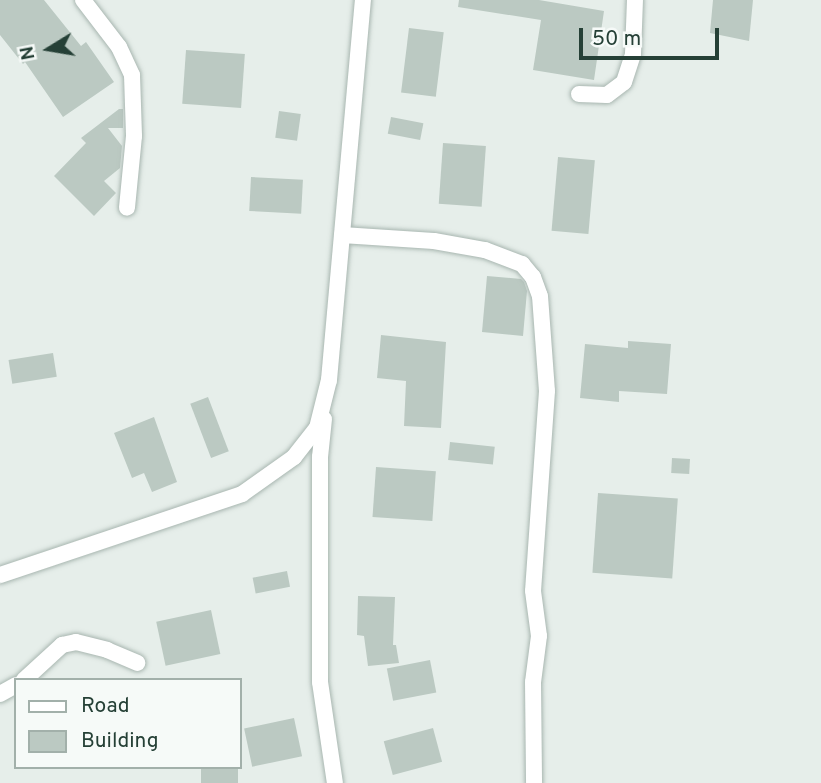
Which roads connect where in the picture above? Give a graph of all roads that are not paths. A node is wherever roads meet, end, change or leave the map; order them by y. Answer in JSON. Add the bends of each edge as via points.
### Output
{"nodes":[{"id":1,"x":83,"y":0,"type":"edge"},
{"id":2,"x":363,"y":0,"type":"edge"},
{"id":3,"x":635,"y":0,"type":"edge"},
{"id":4,"x":579,"y":94,"type":"dead end"},
{"id":5,"x":127,"y":208,"type":"dead end"},
{"id":6,"x":342,"y":235,"type":"junction"},
{"id":7,"x":329,"y":380,"type":"junction"},
{"id":8,"x":0,"y":575,"type":"edge"},
{"id":9,"x":137,"y":663,"type":"dead end"},
{"id":10,"x":26,"y":678,"type":"edge"},
{"id":11,"x":335,"y":783,"type":"edge"},
{"id":12,"x":534,"y":783,"type":"edge"}],
"edges":[{"from":1,"to":5,"type":"street","via":[[119,47],[132,75],[134,136]]},
{"from":2,"to":6,"type":"street"},
{"from":3,"to":4,"type":"street","via":[[633,54],[624,82],[607,95]]},
{"from":6,"to":7,"type":"street"},
{"from":6,"to":12,"type":"street","via":[[435,241],[485,250],[523,264],[540,296],[547,391],[533,591],[539,636],[533,682]]},
{"from":7,"to":8,"type":"street","via":[[317,428],[293,457],[242,494]]},
{"from":7,"to":11,"type":"street","via":[[320,457],[320,682]]},
{"from":9,"to":10,"type":"street","via":[[76,642],[62,645]]}]}
